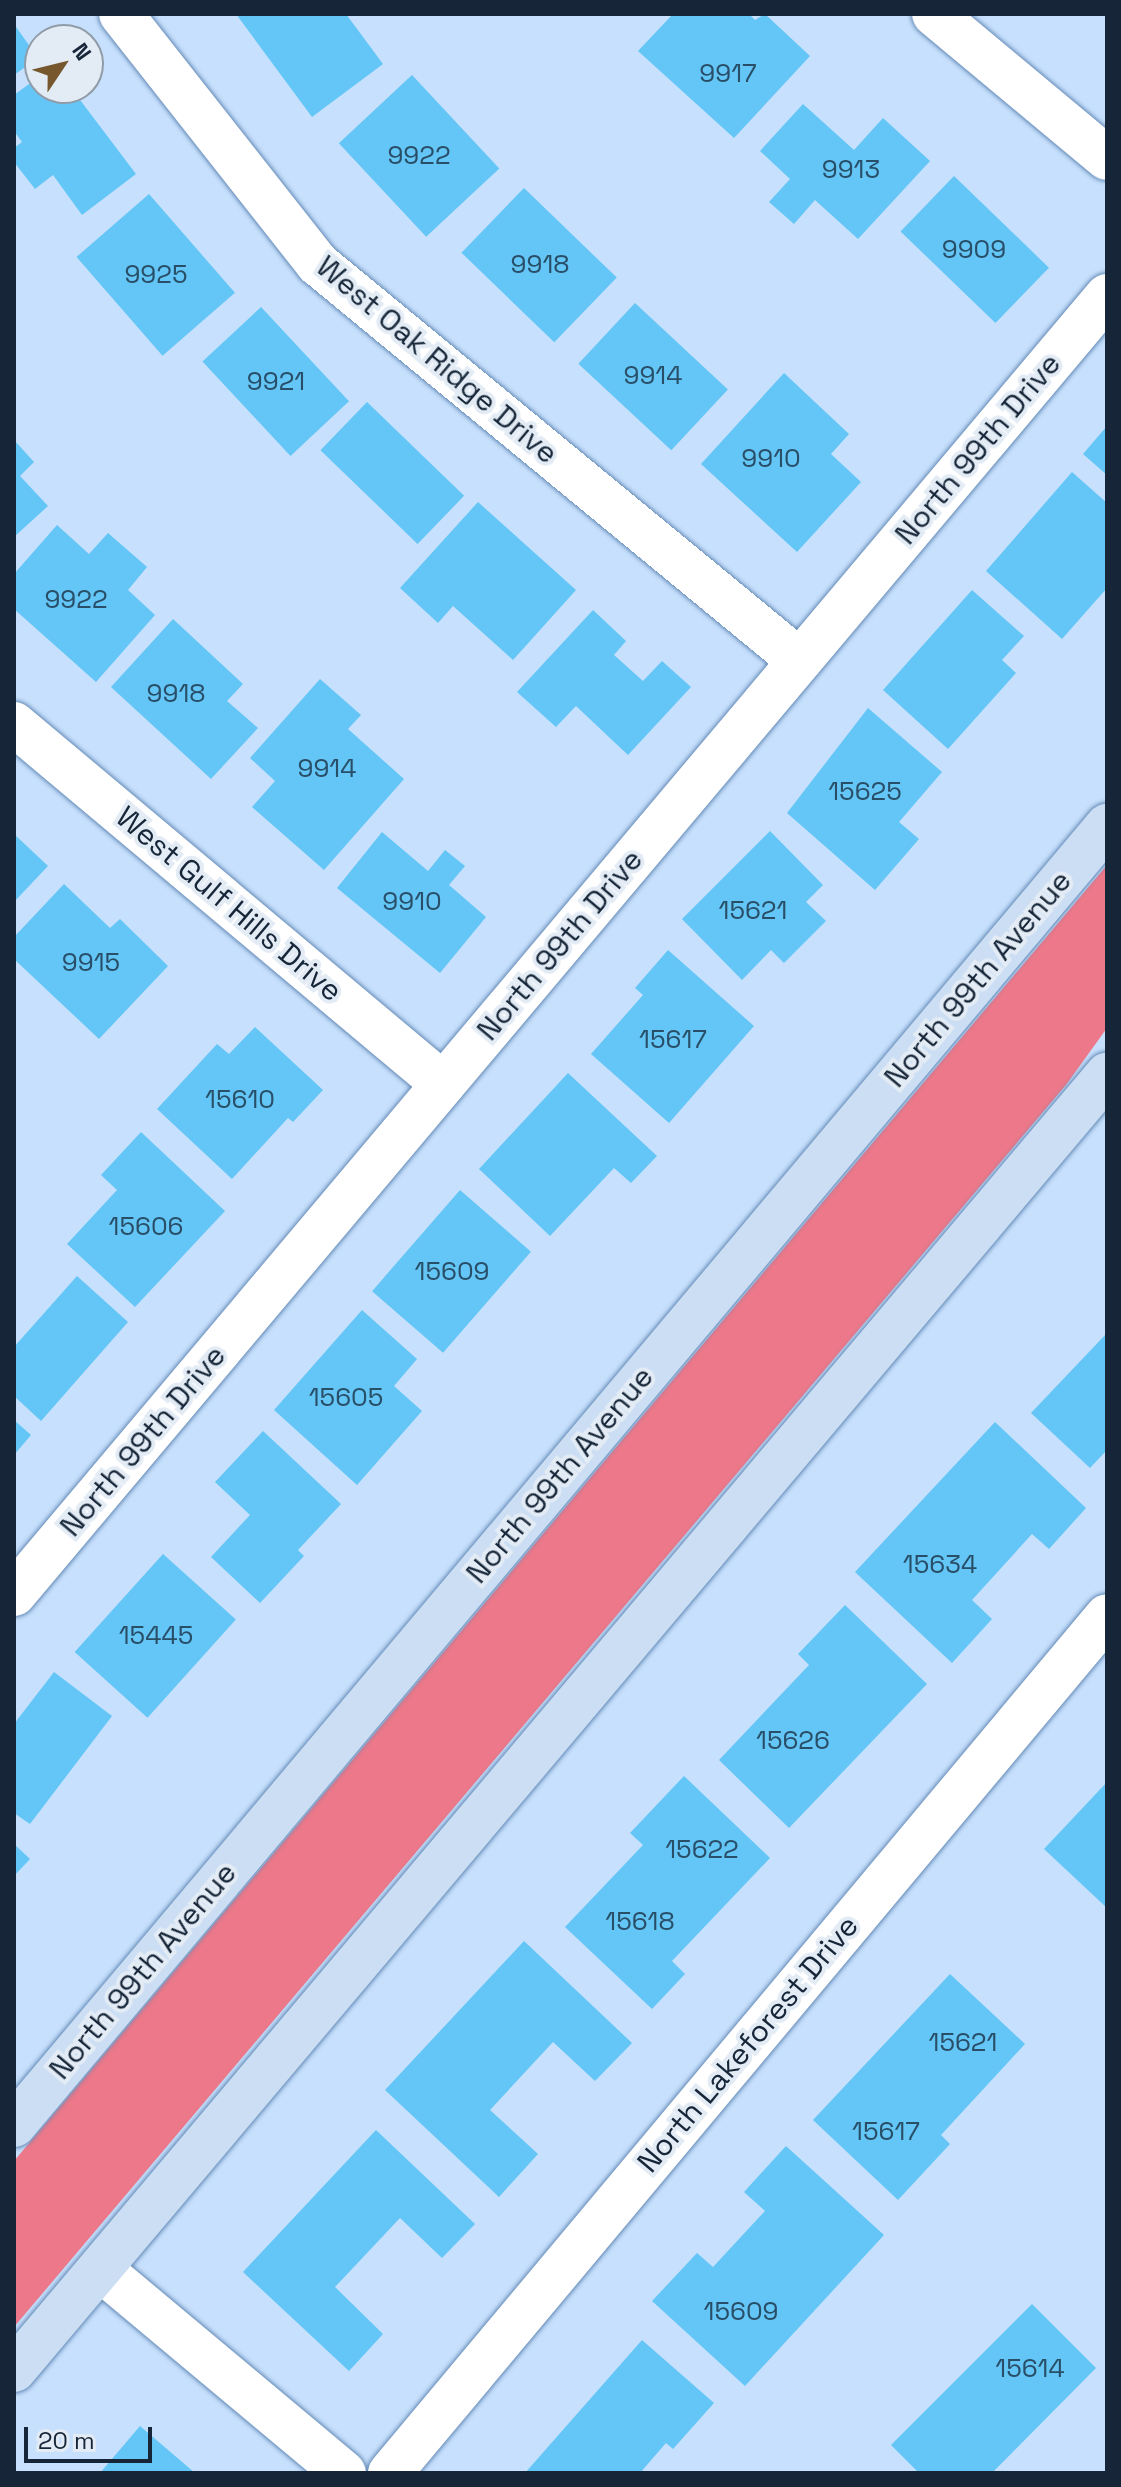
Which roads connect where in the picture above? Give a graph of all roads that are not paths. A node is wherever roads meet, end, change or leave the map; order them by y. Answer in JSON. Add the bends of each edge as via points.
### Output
{"nodes":[{"id":1,"x":121,"y":14,"type":"edge"},
{"id":2,"x":934,"y":14,"type":"edge"},
{"id":3,"x":1107,"y":158,"type":"edge"},
{"id":4,"x":1107,"y":296,"type":"edge"},
{"id":5,"x":800,"y":661,"type":"junction"},
{"id":6,"x":14,"y":724,"type":"edge"},
{"id":7,"x":1107,"y":826,"type":"edge"},
{"id":8,"x":1107,"y":1075,"type":"edge"},
{"id":9,"x":443,"y":1084,"type":"junction"},
{"id":10,"x":14,"y":1594,"type":"edge"},
{"id":11,"x":1100,"y":1639,"type":"edge"},
{"id":12,"x":15,"y":2123,"type":"edge"},
{"id":13,"x":100,"y":2269,"type":"junction"},
{"id":14,"x":14,"y":2370,"type":"edge"},
{"id":15,"x":344,"y":2473,"type":"edge"},
{"id":16,"x":390,"y":2473,"type":"edge"}],
"edges":[{"from":1,"to":5,"type":"street","name":"West Oak Ridge Drive","via":[[318,264]]},
{"from":2,"to":3,"type":"street"},
{"from":4,"to":5,"type":"street","name":"North 99th Drive"},
{"from":5,"to":9,"type":"street","name":"North 99th Drive"},
{"from":6,"to":9,"type":"street","name":"West Gulf Hills Drive"},
{"from":7,"to":12,"type":"main road","name":"North 99th Avenue"},
{"from":8,"to":13,"type":"main road"},
{"from":9,"to":10,"type":"street","name":"North 99th Drive"},
{"from":11,"to":16,"type":"street","name":"North Lakeforest Drive"},
{"from":13,"to":14,"type":"main road"},
{"from":13,"to":15,"type":"street"}]}
